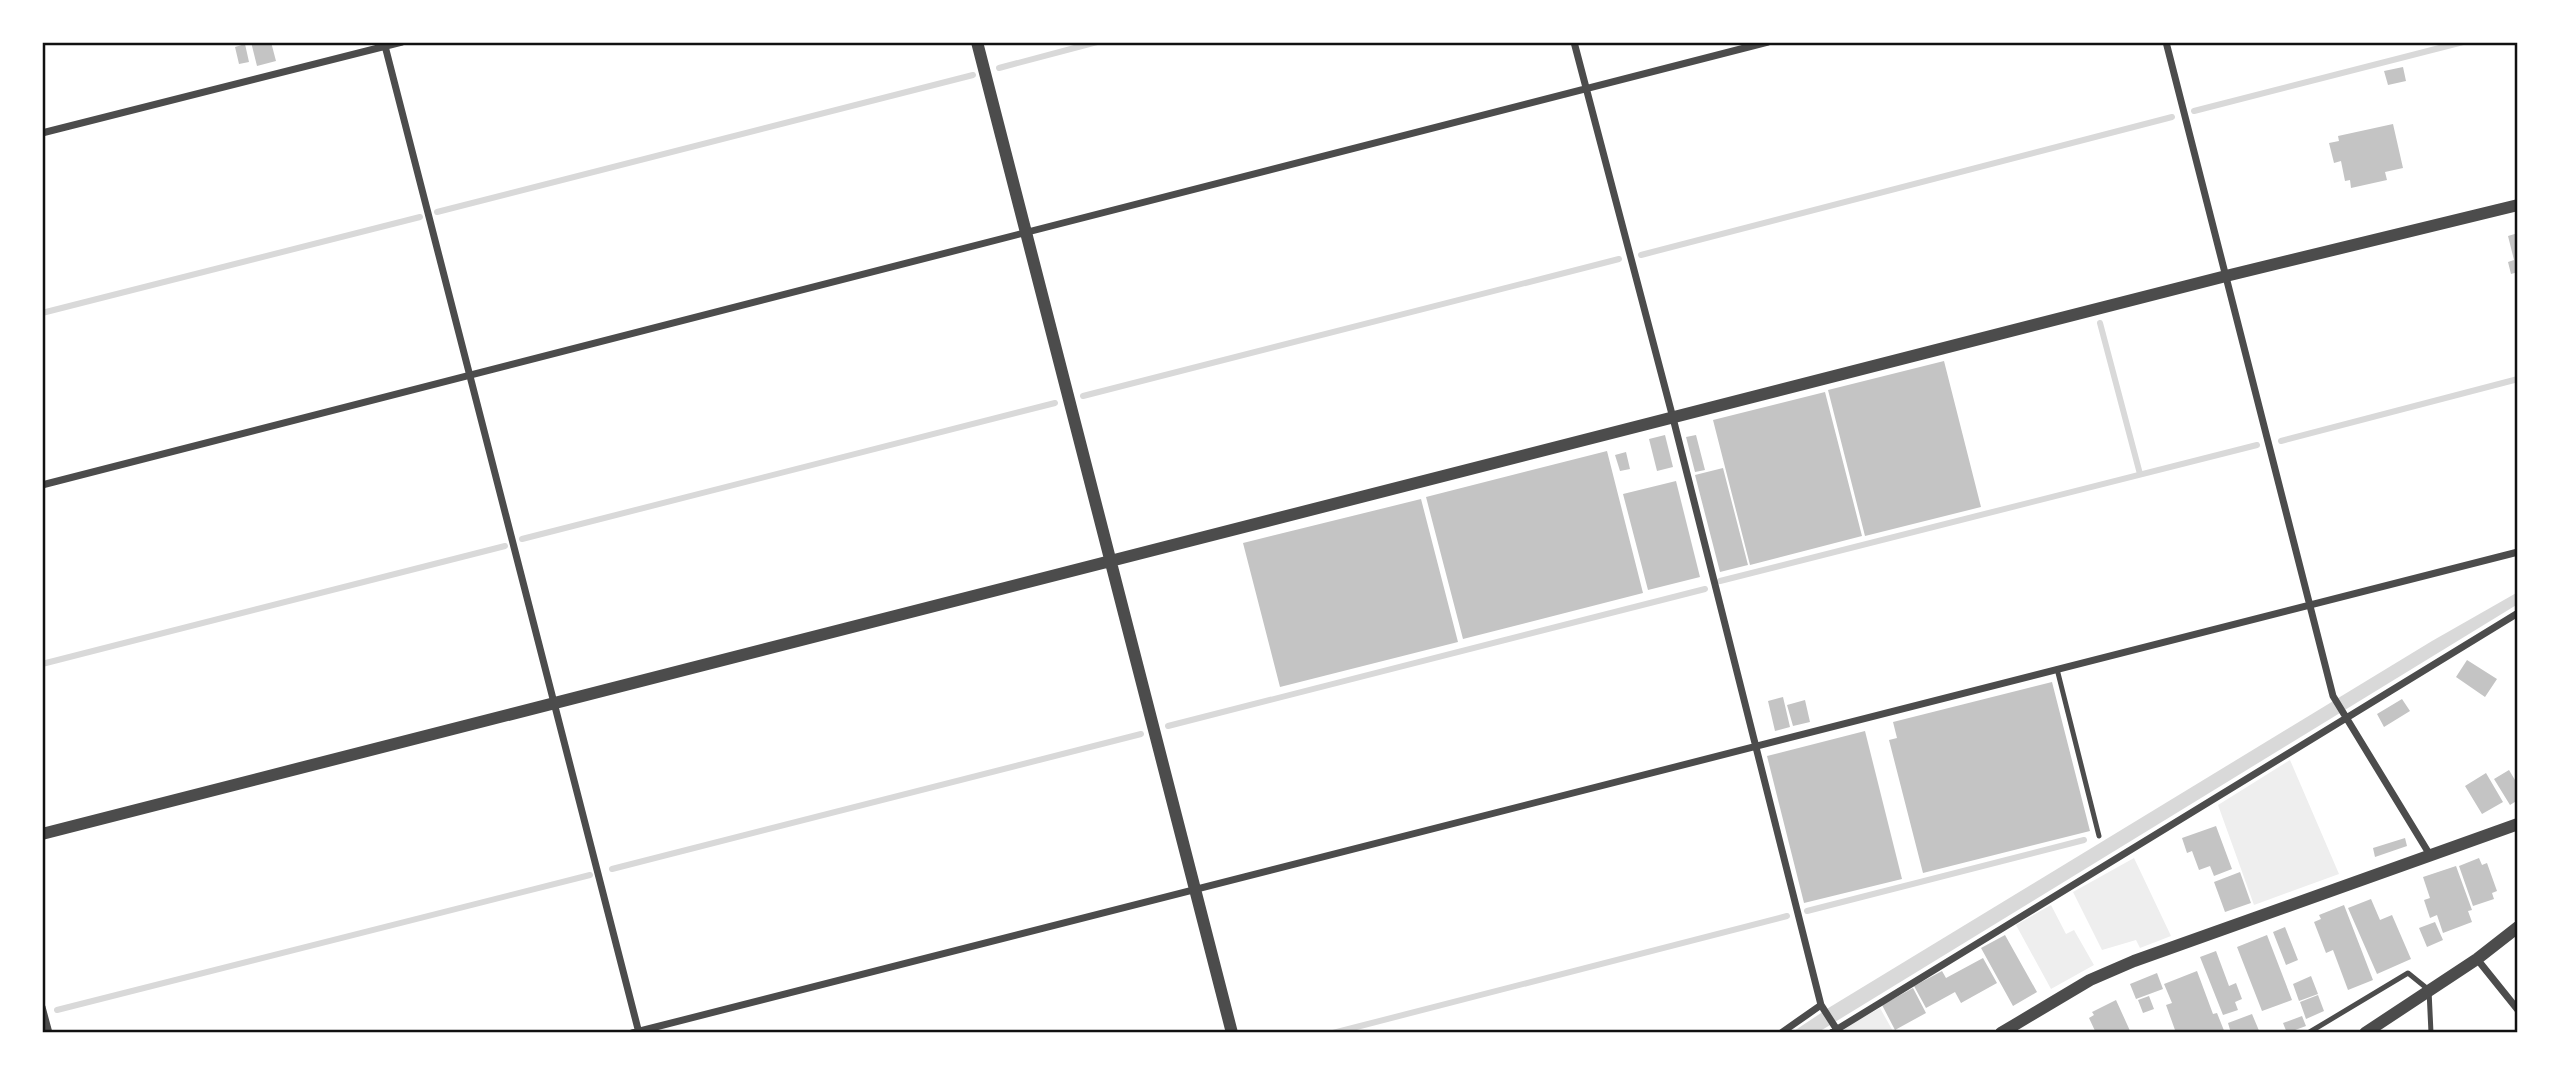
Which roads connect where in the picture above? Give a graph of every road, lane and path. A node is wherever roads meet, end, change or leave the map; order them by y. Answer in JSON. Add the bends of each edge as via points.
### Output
{"nodes":[{"id":1,"x":402,"y":42,"type":"edge"},
{"id":2,"x":977,"y":42,"type":"edge"},
{"id":3,"x":1574,"y":42,"type":"edge"},
{"id":4,"x":1768,"y":42,"type":"edge"},
{"id":5,"x":2166,"y":42,"type":"edge"},
{"id":6,"x":385,"y":44,"type":"edge"},
{"id":7,"x":1586,"y":88,"type":"junction"},
{"id":8,"x":42,"y":133,"type":"edge"},
{"id":9,"x":2518,"y":205,"type":"edge"},
{"id":10,"x":1026,"y":233,"type":"junction"},
{"id":11,"x":2225,"y":276,"type":"junction"},
{"id":12,"x":472,"y":376,"type":"junction"},
{"id":13,"x":1672,"y":418,"type":"junction"},
{"id":14,"x":42,"y":485,"type":"edge"},
{"id":15,"x":2518,"y":552,"type":"edge"},
{"id":16,"x":1111,"y":560,"type":"junction"},
{"id":17,"x":2310,"y":605,"type":"junction"},
{"id":18,"x":2518,"y":613,"type":"edge"},
{"id":19,"x":2057,"y":669,"type":"junction"},
{"id":20,"x":554,"y":703,"type":"junction"},
{"id":21,"x":2345,"y":716,"type":"junction"},
{"id":22,"x":1755,"y":746,"type":"junction"},
{"id":23,"x":2518,"y":824,"type":"edge"},
{"id":24,"x":42,"y":835,"type":"edge"},
{"id":25,"x":2099,"y":836,"type":"dead end"},
{"id":26,"x":2430,"y":855,"type":"junction"},
{"id":27,"x":1196,"y":891,"type":"junction"},
{"id":28,"x":2518,"y":927,"type":"edge"},
{"id":29,"x":2477,"y":959,"type":"junction"},
{"id":30,"x":2429,"y":990,"type":"junction"},
{"id":31,"x":1821,"y":1005,"type":"junction"},
{"id":32,"x":42,"y":1007,"type":"edge"},
{"id":33,"x":2518,"y":1010,"type":"edge"},
{"id":34,"x":1835,"y":1030,"type":"edge"},
{"id":35,"x":637,"y":1032,"type":"edge"},
{"id":36,"x":49,"y":1033,"type":"edge"},
{"id":37,"x":1232,"y":1033,"type":"edge"},
{"id":38,"x":1781,"y":1033,"type":"edge"},
{"id":39,"x":2001,"y":1033,"type":"edge"},
{"id":40,"x":2308,"y":1033,"type":"edge"},
{"id":41,"x":2365,"y":1033,"type":"edge"},
{"id":42,"x":2431,"y":1033,"type":"edge"}],
"edges":[{"from":1,"to":6,"type":"street"},
{"from":2,"to":10,"type":"street"},
{"from":3,"to":7,"type":"street"},
{"from":4,"to":7,"type":"street"},
{"from":5,"to":11,"type":"street"},
{"from":6,"to":8,"type":"street"},
{"from":6,"to":12,"type":"street"},
{"from":7,"to":10,"type":"street"},
{"from":7,"to":13,"type":"street"},
{"from":9,"to":11,"type":"street"},
{"from":10,"to":12,"type":"street"},
{"from":10,"to":16,"type":"street"},
{"from":11,"to":13,"type":"street"},
{"from":11,"to":17,"type":"street"},
{"from":12,"to":14,"type":"street"},
{"from":12,"to":20,"type":"street"},
{"from":13,"to":16,"type":"street"},
{"from":13,"to":22,"type":"street"},
{"from":15,"to":17,"type":"street"},
{"from":16,"to":20,"type":"street"},
{"from":16,"to":27,"type":"street"},
{"from":17,"to":19,"type":"street"},
{"from":17,"to":21,"type":"street","via":[[2333,696]]},
{"from":18,"to":21,"type":"street"},
{"from":19,"to":22,"type":"street"},
{"from":19,"to":25,"type":"lane"},
{"from":20,"to":24,"type":"street"},
{"from":20,"to":35,"type":"street"},
{"from":21,"to":26,"type":"street"},
{"from":21,"to":34,"type":"street"},
{"from":22,"to":27,"type":"street"},
{"from":22,"to":31,"type":"street"},
{"from":23,"to":26,"type":"street"},
{"from":26,"to":39,"type":"street","via":[[2134,961],[2090,980]]},
{"from":27,"to":35,"type":"street"},
{"from":27,"to":37,"type":"street"},
{"from":28,"to":29,"type":"street"},
{"from":29,"to":30,"type":"street"},
{"from":29,"to":33,"type":"street"},
{"from":30,"to":40,"type":"lane","via":[[2408,973]]},
{"from":30,"to":41,"type":"street"},
{"from":30,"to":42,"type":"lane"},
{"from":31,"to":34,"type":"street"},
{"from":31,"to":38,"type":"street"},
{"from":32,"to":36,"type":"street"}]}
